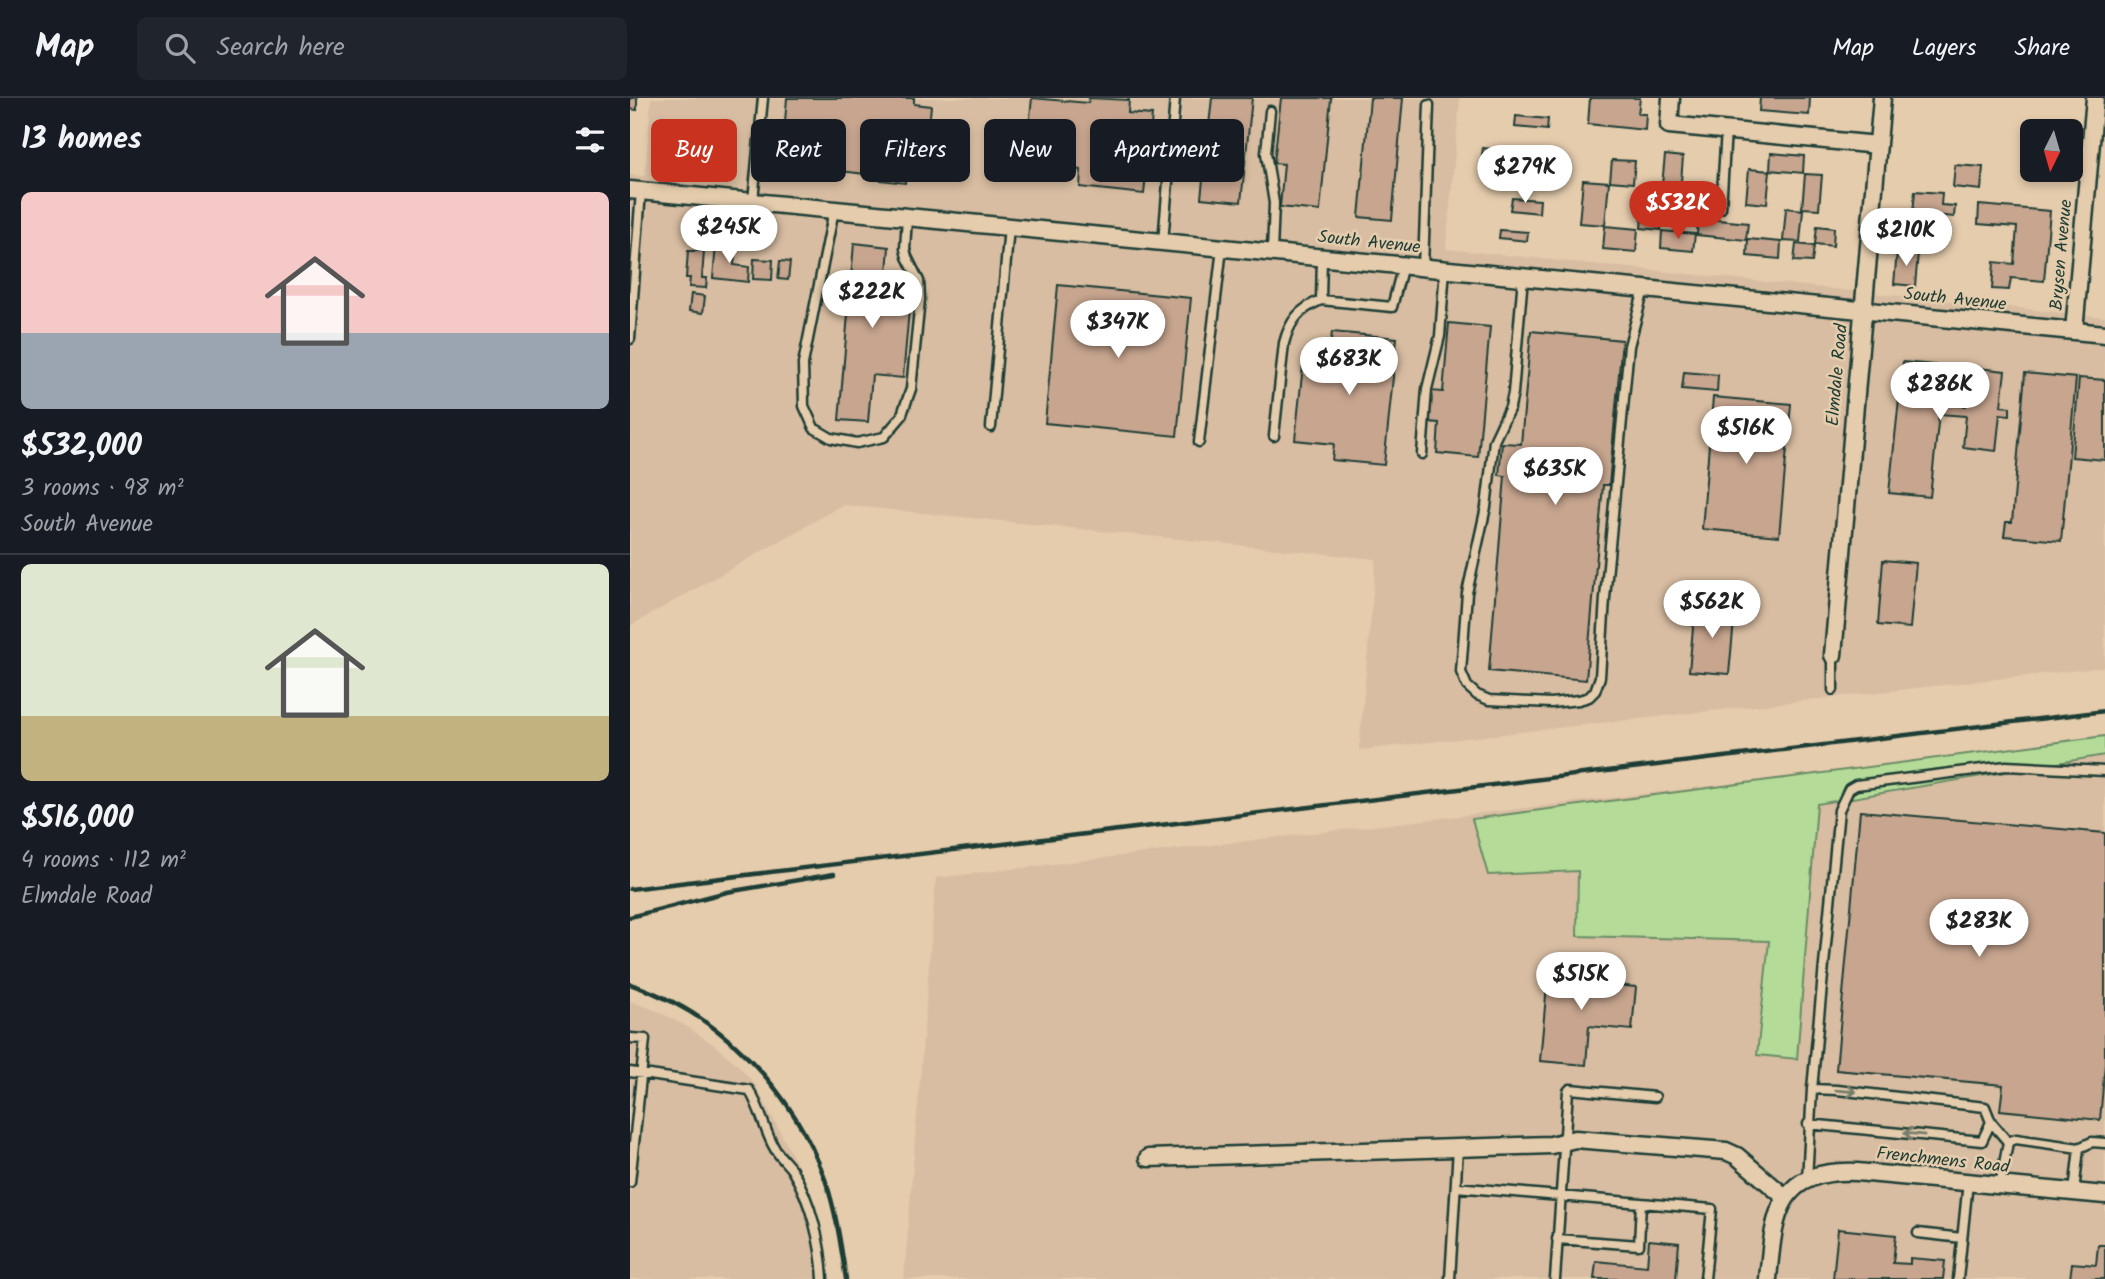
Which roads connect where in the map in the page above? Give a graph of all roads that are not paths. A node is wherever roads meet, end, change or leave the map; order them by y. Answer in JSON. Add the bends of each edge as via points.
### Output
{"nodes":[{"id":1,"x":763,"y":98,"type":"edge"},
{"id":2,"x":1175,"y":98,"type":"edge"},
{"id":3,"x":1671,"y":98,"type":"edge"},
{"id":4,"x":1882,"y":98,"type":"edge"},
{"id":5,"x":2095,"y":98,"type":"edge"},
{"id":6,"x":1429,"y":105,"type":"dead end"},
{"id":7,"x":1270,"y":111,"type":"dead end"},
{"id":8,"x":1726,"y":130,"type":"junction"},
{"id":9,"x":1878,"y":145,"type":"junction"},
{"id":10,"x":636,"y":190,"type":"edge"},
{"id":11,"x":753,"y":201,"type":"junction"},
{"id":12,"x":1721,"y":208,"type":"dead end"},
{"id":13,"x":834,"y":209,"type":"junction"},
{"id":14,"x":907,"y":217,"type":"junction"},
{"id":15,"x":1009,"y":227,"type":"junction"},
{"id":16,"x":1163,"y":242,"type":"junction"},
{"id":17,"x":1222,"y":248,"type":"junction"},
{"id":18,"x":1272,"y":252,"type":"junction"},
{"id":19,"x":1322,"y":257,"type":"junction"},
{"id":20,"x":1403,"y":265,"type":"junction"},
{"id":21,"x":1423,"y":267,"type":"junction"},
{"id":22,"x":1445,"y":270,"type":"junction"},
{"id":23,"x":1523,"y":277,"type":"junction"},
{"id":24,"x":1644,"y":289,"type":"junction"},
{"id":25,"x":1321,"y":300,"type":"junction"},
{"id":26,"x":1863,"y":310,"type":"junction"},
{"id":27,"x":2074,"y":331,"type":"junction"},
{"id":28,"x":2105,"y":334,"type":"edge"},
{"id":29,"x":630,"y":339,"type":"edge"},
{"id":30,"x":990,"y":427,"type":"dead end"},
{"id":31,"x":1274,"y":436,"type":"dead end"},
{"id":32,"x":1199,"y":442,"type":"dead end"},
{"id":33,"x":1422,"y":454,"type":"dead end"},
{"id":34,"x":1833,"y":655,"type":"joint"},
{"id":35,"x":1832,"y":690,"type":"dead end"},
{"id":36,"x":2105,"y":771,"type":"edge"},
{"id":37,"x":630,"y":1038,"type":"edge"},
{"id":38,"x":630,"y":1072,"type":"edge"},
{"id":39,"x":642,"y":1073,"type":"junction"},
{"id":40,"x":1812,"y":1090,"type":"junction"},
{"id":41,"x":1655,"y":1097,"type":"dead end"},
{"id":42,"x":1991,"y":1122,"type":"junction"},
{"id":43,"x":1808,"y":1124,"type":"junction"},
{"id":44,"x":1563,"y":1142,"type":"junction"},
{"id":45,"x":2008,"y":1142,"type":"junction"},
{"id":46,"x":2105,"y":1143,"type":"edge"},
{"id":47,"x":1458,"y":1148,"type":"junction"},
{"id":48,"x":2079,"y":1149,"type":"junction"},
{"id":49,"x":1148,"y":1158,"type":"dead end"},
{"id":50,"x":1807,"y":1180,"type":"junction"},
{"id":51,"x":630,"y":1182,"type":"edge"},
{"id":52,"x":1968,"y":1182,"type":"junction"},
{"id":53,"x":2000,"y":1185,"type":"junction"},
{"id":54,"x":1455,"y":1187,"type":"junction"},
{"id":55,"x":2074,"y":1192,"type":"junction"},
{"id":56,"x":1560,"y":1195,"type":"junction"},
{"id":57,"x":2105,"y":1195,"type":"edge"},
{"id":58,"x":1786,"y":1198,"type":"junction"},
{"id":59,"x":1641,"y":1203,"type":"junction"},
{"id":60,"x":1918,"y":1233,"type":"dead end"},
{"id":61,"x":1962,"y":1238,"type":"junction"},
{"id":62,"x":1557,"y":1239,"type":"junction"},
{"id":63,"x":823,"y":1279,"type":"edge"},
{"id":64,"x":1450,"y":1279,"type":"edge"},
{"id":65,"x":1555,"y":1279,"type":"edge"},
{"id":66,"x":1705,"y":1279,"type":"edge"},
{"id":67,"x":1768,"y":1279,"type":"edge"},
{"id":68,"x":1958,"y":1279,"type":"edge"}],
"edges":[{"from":1,"to":11,"type":"lane"},
{"from":2,"to":16,"type":"lane"},
{"from":3,"to":8,"type":"street","via":[[1669,125]]},
{"from":4,"to":9,"type":"street","name":"Elmdale Road"},
{"from":5,"to":27,"type":"street","name":"Brysen Avenue"},
{"from":6,"to":21,"type":"lane"},
{"from":7,"to":18,"type":"lane","via":[[1266,153],[1275,203]]},
{"from":8,"to":9,"type":"street"},
{"from":8,"to":12,"type":"lane"},
{"from":9,"to":26,"type":"street","name":"Elmdale Road"},
{"from":10,"to":11,"type":"street","name":"South Avenue"},
{"from":10,"to":29,"type":"lane"},
{"from":11,"to":13,"type":"street","name":"South Avenue"},
{"from":13,"to":14,"type":"street","name":"South Avenue"},
{"from":13,"to":14,"type":"lane","via":[[803,364],[804,406],[814,428],[831,438],[857,443],[884,438],[901,417],[911,389],[920,299],[919,281],[905,249]]},
{"from":14,"to":15,"type":"street","name":"South Avenue"},
{"from":15,"to":16,"type":"street","name":"South Avenue"},
{"from":15,"to":30,"type":"lane"},
{"from":16,"to":17,"type":"street","name":"South Avenue"},
{"from":17,"to":18,"type":"street","name":"South Avenue"},
{"from":17,"to":32,"type":"lane"},
{"from":18,"to":19,"type":"street","name":"South Avenue"},
{"from":19,"to":20,"type":"street","name":"South Avenue"},
{"from":19,"to":25,"type":"lane"},
{"from":20,"to":21,"type":"street","name":"South Avenue"},
{"from":20,"to":25,"type":"lane","via":[[1392,307]]},
{"from":21,"to":22,"type":"street","name":"South Avenue"},
{"from":22,"to":23,"type":"street","name":"South Avenue"},
{"from":22,"to":33,"type":"lane"},
{"from":23,"to":24,"type":"street","name":"South Avenue"},
{"from":23,"to":24,"type":"lane","via":[[1513,393],[1494,441],[1486,507],[1466,593],[1462,648],[1461,672],[1467,686],[1477,695],[1504,703],[1579,700],[1595,691],[1600,677],[1629,346]]},
{"from":24,"to":26,"type":"street","name":"South Avenue"},
{"from":25,"to":31,"type":"lane","via":[[1308,306],[1287,328]]},
{"from":26,"to":27,"type":"street","name":"South Avenue"},
{"from":26,"to":34,"type":"street","name":"Elmdale Road"},
{"from":27,"to":28,"type":"street","name":"South Avenue"},
{"from":34,"to":35,"type":"lane"},
{"from":36,"to":40,"type":"lane","via":[[2007,766],[1849,789],[1839,810]]},
{"from":37,"to":39,"type":"lane","via":[[645,1039]]},
{"from":38,"to":39,"type":"lane"},
{"from":39,"to":51,"type":"lane"},
{"from":39,"to":63,"type":"lane","via":[[749,1090],[774,1148],[792,1170],[806,1200]]},
{"from":40,"to":42,"type":"lane","one_way":true,"via":[[1985,1107]]},
{"from":40,"to":43,"type":"lane"},
{"from":41,"to":44,"type":"lane","via":[[1570,1090]]},
{"from":42,"to":43,"type":"lane","one_way":true,"via":[[1982,1141]]},
{"from":42,"to":45,"type":"lane"},
{"from":43,"to":50,"type":"lane"},
{"from":44,"to":47,"type":"street"},
{"from":44,"to":56,"type":"lane"},
{"from":44,"to":58,"type":"street","via":[[1575,1139],[1726,1151]]},
{"from":45,"to":48,"type":"lane","via":[[2015,1139]]},
{"from":45,"to":53,"type":"lane"},
{"from":46,"to":48,"type":"lane","via":[[2092,1142]]},
{"from":47,"to":49,"type":"street"},
{"from":47,"to":54,"type":"lane"},
{"from":48,"to":55,"type":"lane"},
{"from":50,"to":52,"type":"street","name":"Frenchmens Road","via":[[1840,1171]]},
{"from":50,"to":58,"type":"street","name":"Frenchmens Road"},
{"from":52,"to":53,"type":"street","name":"Frenchmens Road"},
{"from":52,"to":61,"type":"lane"},
{"from":53,"to":55,"type":"street","name":"Frenchmens Road"},
{"from":54,"to":56,"type":"lane"},
{"from":54,"to":64,"type":"lane"},
{"from":55,"to":57,"type":"street","name":"Frenchmens Road"},
{"from":56,"to":59,"type":"lane"},
{"from":56,"to":62,"type":"lane"},
{"from":58,"to":67,"type":"street","via":[[1772,1231]]},
{"from":59,"to":62,"type":"lane","via":[[1639,1245]]},
{"from":59,"to":66,"type":"lane","via":[[1712,1209]]},
{"from":60,"to":61,"type":"lane"},
{"from":61,"to":68,"type":"lane"},
{"from":62,"to":65,"type":"lane"}]}
